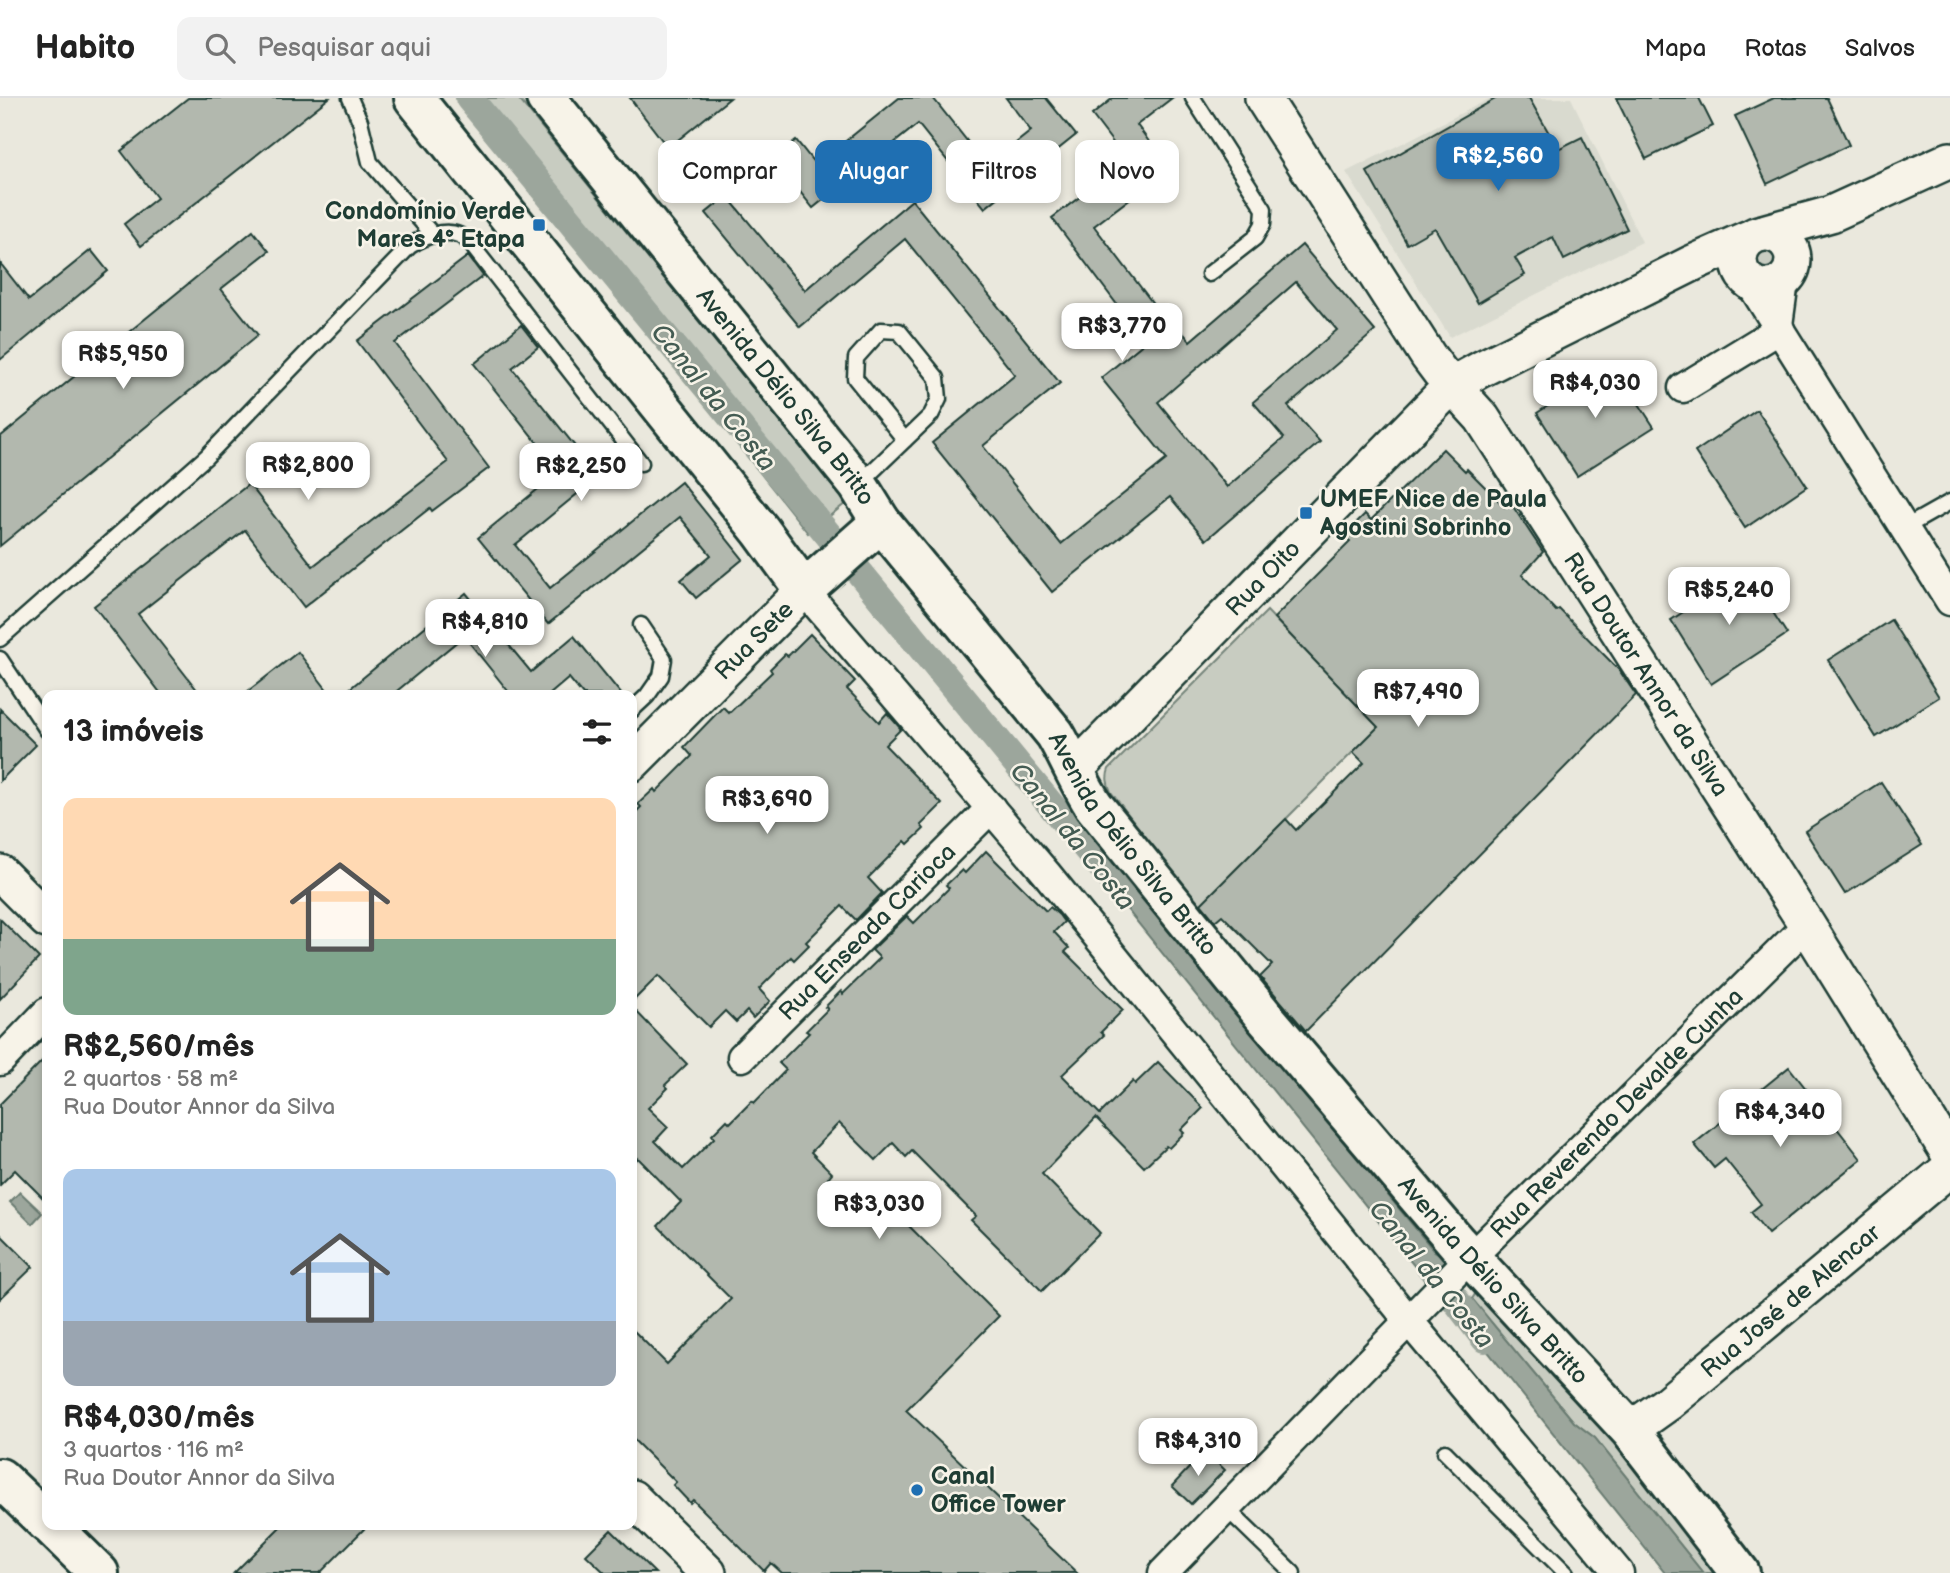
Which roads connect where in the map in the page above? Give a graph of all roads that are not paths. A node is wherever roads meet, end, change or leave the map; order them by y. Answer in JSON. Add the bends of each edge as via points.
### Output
{"nodes":[{"id":1,"x":350,"y":98,"type":"edge"},
{"id":2,"x":414,"y":98,"type":"edge"},
{"id":3,"x":546,"y":98,"type":"edge"},
{"id":4,"x":1192,"y":98,"type":"edge"},
{"id":5,"x":1263,"y":98,"type":"edge"},
{"id":6,"x":1950,"y":160,"type":"edge"},
{"id":7,"x":1831,"y":214,"type":"junction"},
{"id":8,"x":433,"y":235,"type":"junction"},
{"id":9,"x":1757,"y":236,"type":"junction"},
{"id":10,"x":1693,"y":263,"type":"junction"},
{"id":11,"x":1209,"y":274,"type":"dead end"},
{"id":12,"x":1768,"y":275,"type":"junction"},
{"id":13,"x":1779,"y":327,"type":"junction"},
{"id":14,"x":1452,"y":385,"type":"junction"},
{"id":15,"x":1683,"y":388,"type":"dead end"},
{"id":16,"x":905,"y":440,"type":"junction"},
{"id":17,"x":641,"y":463,"type":"dead end"},
{"id":18,"x":858,"y":485,"type":"junction"},
{"id":19,"x":1950,"y":502,"type":"edge"},
{"id":20,"x":1903,"y":528,"type":"junction"},
{"id":21,"x":871,"y":531,"type":"junction"},
{"id":22,"x":816,"y":579,"type":"junction"},
{"id":23,"x":1950,"y":601,"type":"edge"},
{"id":24,"x":640,"y":625,"type":"dead end"},
{"id":25,"x":0,"y":639,"type":"edge"},
{"id":26,"x":0,"y":659,"type":"edge"},
{"id":27,"x":637,"y":705,"type":"edge"},
{"id":28,"x":42,"y":722,"type":"edge"},
{"id":29,"x":637,"y":758,"type":"edge"},
{"id":30,"x":1074,"y":771,"type":"junction"},
{"id":31,"x":991,"y":808,"type":"junction"},
{"id":32,"x":0,"y":873,"type":"edge"},
{"id":33,"x":42,"y":915,"type":"edge"},
{"id":34,"x":1807,"y":925,"type":"junction"},
{"id":35,"x":42,"y":1017,"type":"edge"},
{"id":36,"x":742,"y":1057,"type":"dead end"},
{"id":37,"x":0,"y":1060,"type":"edge"},
{"id":38,"x":1950,"y":1155,"type":"edge"},
{"id":39,"x":1950,"y":1168,"type":"edge"},
{"id":40,"x":1464,"y":1264,"type":"junction"},
{"id":41,"x":1419,"y":1311,"type":"junction"},
{"id":42,"x":1630,"y":1430,"type":"junction"},
{"id":43,"x":1445,"y":1452,"type":"dead end"},
{"id":44,"x":0,"y":1478,"type":"edge"},
{"id":45,"x":637,"y":1503,"type":"edge"},
{"id":46,"x":1226,"y":1508,"type":"junction"},
{"id":47,"x":42,"y":1518,"type":"edge"},
{"id":48,"x":54,"y":1530,"type":"edge"},
{"id":49,"x":99,"y":1573,"type":"edge"},
{"id":50,"x":708,"y":1573,"type":"edge"},
{"id":51,"x":1163,"y":1573,"type":"edge"},
{"id":52,"x":1293,"y":1573,"type":"edge"},
{"id":53,"x":1566,"y":1573,"type":"edge"},
{"id":54,"x":1619,"y":1573,"type":"edge"},
{"id":55,"x":1740,"y":1573,"type":"edge"}],
"edges":[{"from":1,"to":8,"type":"lane","via":[[370,162]]},
{"from":2,"to":22,"type":"main road","via":[[761,531]]},
{"from":3,"to":18,"type":"main road","name":"Avenida Délio Silva Britto"},
{"from":4,"to":11,"type":"lane","via":[[1264,209],[1255,239]]},
{"from":5,"to":14,"type":"street","name":"Rua Doutor Annor da Silva","via":[[1428,356]]},
{"from":6,"to":7,"type":"street"},
{"from":7,"to":9,"type":"street","name":"Rua Oito"},
{"from":7,"to":12,"type":"street"},
{"from":8,"to":17,"type":"lane","via":[[455,233],[470,243]]},
{"from":8,"to":25,"type":"lane","via":[[410,246],[206,457]]},
{"from":9,"to":10,"type":"street","name":"Rua Oito"},
{"from":9,"to":12,"type":"street","via":[[1741,247],[1739,267]]},
{"from":9,"to":12,"type":"street","via":[[1777,234],[1792,250]]},
{"from":10,"to":12,"type":"street"},
{"from":10,"to":14,"type":"street","name":"Rua Oito"},
{"from":12,"to":13,"type":"street"},
{"from":13,"to":15,"type":"street"},
{"from":13,"to":20,"type":"street"},
{"from":14,"to":30,"type":"street","name":"Rua Oito"},
{"from":14,"to":34,"type":"street","name":"Rua Doutor Annor da Silva","via":[[1482,418]]},
{"from":16,"to":16,"type":"lane","via":[[931,415],[939,399],[937,378],[900,331],[881,330],[856,358],[855,378]]},
{"from":16,"to":18,"type":"lane"},
{"from":18,"to":21,"type":"main road","name":"Avenida Délio Silva Britto"},
{"from":19,"to":20,"type":"lane"},
{"from":20,"to":23,"type":"street"},
{"from":21,"to":22,"type":"main road","name":"Rua Sete"},
{"from":21,"to":30,"type":"main road","name":"Avenida Délio Silva Britto","via":[[1055,734]]},
{"from":22,"to":29,"type":"street","name":"Rua Sete"},
{"from":22,"to":31,"type":"street"},
{"from":24,"to":27,"type":"lane","via":[[664,659],[661,676]]},
{"from":26,"to":28,"type":"lane"},
{"from":30,"to":40,"type":"main road","name":"Avenida Délio Silva Britto","via":[[1094,806]]},
{"from":31,"to":36,"type":"street","name":"Rua Enseada Carioca"},
{"from":31,"to":41,"type":"street"},
{"from":32,"to":33,"type":"street"},
{"from":34,"to":38,"type":"street","name":"Rua Doutor Annor da Silva"},
{"from":34,"to":40,"type":"street","name":"Rua Reverendo Devalde Cunha"},
{"from":35,"to":37,"type":"street"},
{"from":39,"to":42,"type":"street","name":"Rua José de Alencar"},
{"from":40,"to":41,"type":"street","name":"Rua Reverendo Devalde Cunha"},
{"from":40,"to":42,"type":"main road","name":"Avenida Délio Silva Britto"},
{"from":41,"to":46,"type":"street","name":"Rua Reverendo Devalde Cunha"},
{"from":41,"to":54,"type":"street"},
{"from":42,"to":55,"type":"main road","name":"Avenida Délio Silva Britto"},
{"from":43,"to":53,"type":"lane"},
{"from":44,"to":47,"type":"main road"},
{"from":45,"to":50,"type":"street"},
{"from":46,"to":51,"type":"street","name":"Rua Reverendo Devalde Cunha"},
{"from":46,"to":52,"type":"lane"},
{"from":48,"to":49,"type":"main road"}]}
